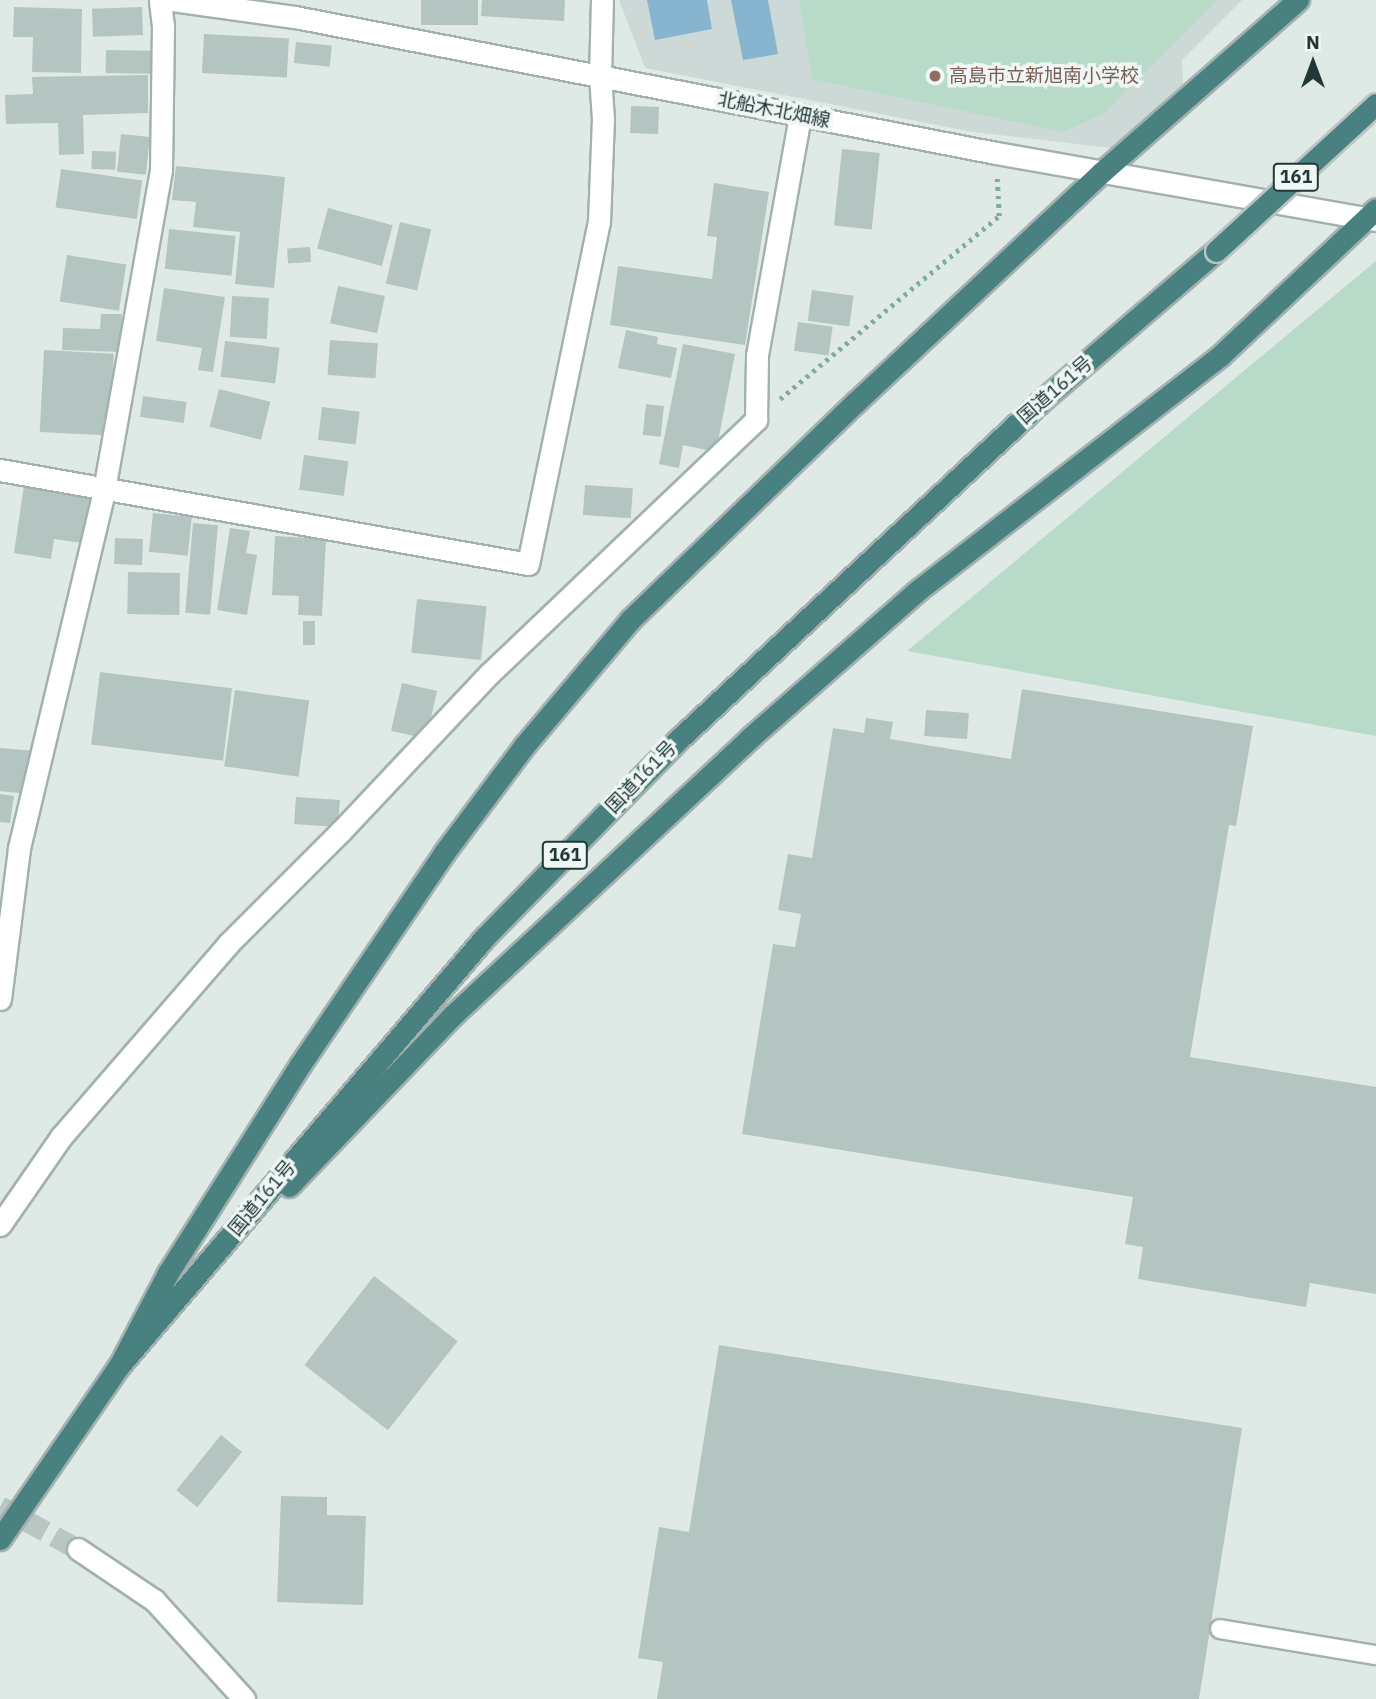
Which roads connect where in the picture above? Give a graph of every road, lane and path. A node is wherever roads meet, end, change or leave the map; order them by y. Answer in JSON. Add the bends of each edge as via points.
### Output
{"nodes":[{"id":1,"x":160,"y":0,"type":"edge"},
{"id":2,"x":172,"y":0,"type":"edge"},
{"id":3,"x":602,"y":0,"type":"edge"},
{"id":4,"x":1298,"y":0,"type":"edge"},
{"id":5,"x":600,"y":76,"type":"junction"},
{"id":6,"x":1376,"y":104,"type":"edge"},
{"id":7,"x":800,"y":115,"type":"junction"},
{"id":8,"x":996,"y":153,"type":"junction"},
{"id":9,"x":1102,"y":173,"type":"junction"},
{"id":10,"x":1373,"y":216,"type":"edge"},
{"id":11,"x":755,"y":419,"type":"junction"},
{"id":12,"x":0,"y":470,"type":"edge"},
{"id":13,"x":104,"y":490,"type":"junction"},
{"id":14,"x":0,"y":999,"type":"edge"},
{"id":15,"x":0,"y":1225,"type":"edge"},
{"id":16,"x":119,"y":1366,"type":"junction"},
{"id":17,"x":0,"y":1539,"type":"edge"},
{"id":18,"x":78,"y":1549,"type":"tunnel mouth"},
{"id":19,"x":1220,"y":1629,"type":"dead end"},
{"id":20,"x":1376,"y":1655,"type":"edge"},
{"id":21,"x":244,"y":1699,"type":"edge"}],
"edges":[{"from":1,"to":13,"type":"street","via":[[161,170]]},
{"from":2,"to":5,"type":"street","name":"北船木北畑線","via":[[295,17]]},
{"from":3,"to":5,"type":"street"},
{"from":4,"to":9,"type":"highway"},
{"from":5,"to":7,"type":"street","name":"北船木北畑線"},
{"from":5,"to":13,"type":"street","via":[[599,222],[528,564]]},
{"from":6,"to":16,"type":"highway","name":"国道161号","number":"161","bridge":true,"via":[[1040,403],[679,739],[484,938]]},
{"from":7,"to":8,"type":"street","name":"北船木北畑線"},
{"from":7,"to":11,"type":"street","via":[[757,355]]},
{"from":8,"to":9,"type":"street","name":"北船木北畑線"},
{"from":8,"to":11,"type":"path","via":[[999,216]]},
{"from":9,"to":10,"type":"street","name":"北船木北畑線"},
{"from":9,"to":16,"type":"highway","via":[[630,620],[524,746],[444,853],[300,1065],[168,1273]]},
{"from":10,"to":16,"type":"highway","via":[[1220,356],[917,591],[751,737],[452,1016]]},
{"from":11,"to":15,"type":"street","via":[[489,674],[228,944],[61,1137]]},
{"from":12,"to":13,"type":"street"},
{"from":13,"to":14,"type":"street","via":[[19,848]]},
{"from":16,"to":17,"type":"highway","name":"国道161号","number":"161"},
{"from":18,"to":21,"type":"street","via":[[154,1600]]},
{"from":19,"to":20,"type":"lane"}]}
